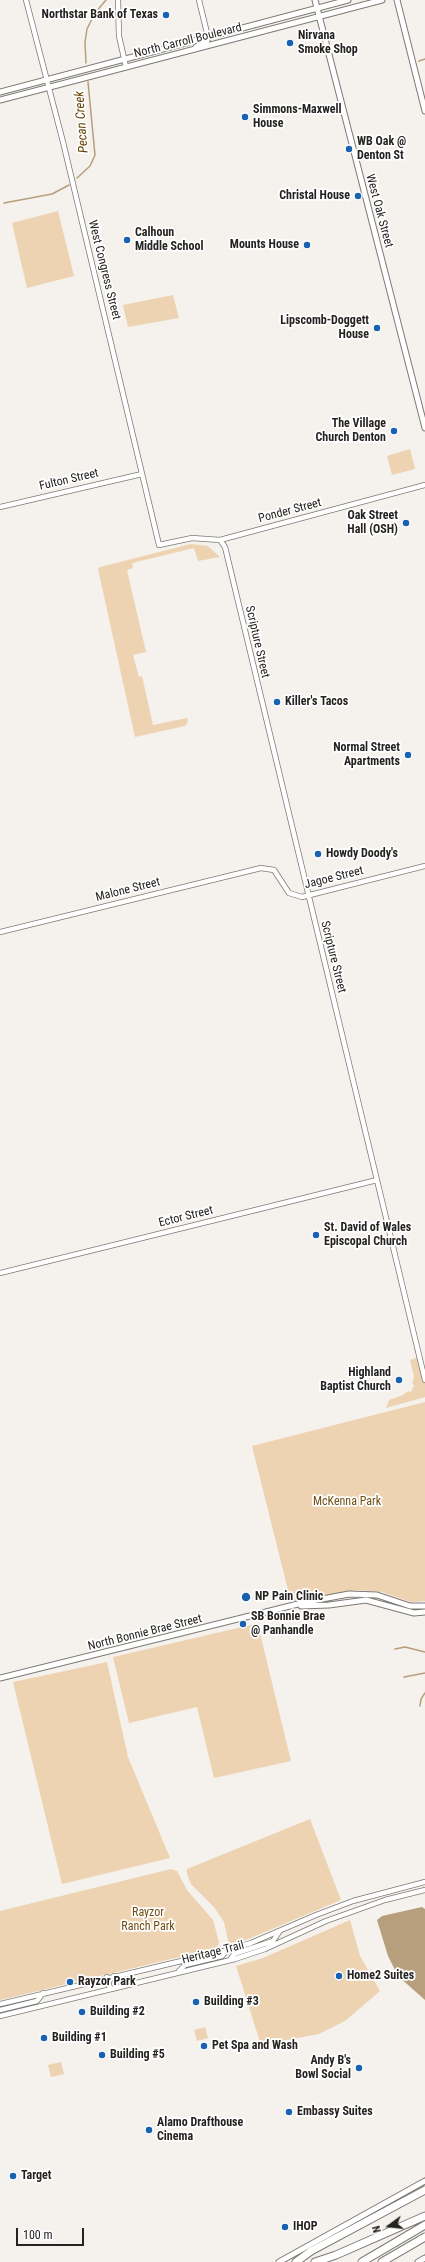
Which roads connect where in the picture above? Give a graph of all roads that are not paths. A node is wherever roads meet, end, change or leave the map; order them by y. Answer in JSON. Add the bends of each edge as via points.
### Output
{"nodes":[{"id":1,"x":26,"y":0,"type":"edge"},
{"id":2,"x":118,"y":0,"type":"edge"},
{"id":3,"x":199,"y":0,"type":"edge"},
{"id":4,"x":315,"y":0,"type":"edge"},
{"id":5,"x":348,"y":0,"type":"edge"},
{"id":6,"x":382,"y":0,"type":"edge"},
{"id":7,"x":397,"y":0,"type":"edge"},
{"id":8,"x":317,"y":9,"type":"junction"},
{"id":9,"x":319,"y":18,"type":"junction"},
{"id":10,"x":208,"y":37,"type":"junction"},
{"id":11,"x":188,"y":51,"type":"junction"},
{"id":12,"x":124,"y":59,"type":"junction"},
{"id":13,"x":126,"y":67,"type":"junction"},
{"id":14,"x":46,"y":80,"type":"junction"},
{"id":15,"x":49,"y":88,"type":"junction"},
{"id":16,"x":0,"y":92,"type":"edge"},
{"id":17,"x":0,"y":100,"type":"edge"},
{"id":18,"x":425,"y":111,"type":"edge"},
{"id":19,"x":425,"y":428,"type":"edge"},
{"id":20,"x":142,"y":474,"type":"junction"},
{"id":21,"x":425,"y":485,"type":"edge"},
{"id":22,"x":0,"y":507,"type":"edge"},
{"id":23,"x":220,"y":540,"type":"junction"},
{"id":24,"x":159,"y":545,"type":"joint"},
{"id":25,"x":425,"y":866,"type":"edge"},
{"id":26,"x":261,"y":868,"type":"joint"},
{"id":27,"x":308,"y":896,"type":"junction"},
{"id":28,"x":0,"y":932,"type":"edge"},
{"id":29,"x":377,"y":1180,"type":"junction"},
{"id":30,"x":0,"y":1273,"type":"edge"},
{"id":31,"x":425,"y":1380,"type":"edge"},
{"id":32,"x":425,"y":1606,"type":"edge"},
{"id":33,"x":294,"y":1607,"type":"junction"},
{"id":34,"x":425,"y":1612,"type":"edge"},
{"id":35,"x":0,"y":1678,"type":"edge"},
{"id":36,"x":425,"y":1882,"type":"edge"},
{"id":37,"x":425,"y":1890,"type":"edge"},
{"id":38,"x":280,"y":1931,"type":"junction"},
{"id":39,"x":227,"y":1950,"type":"junction"},
{"id":40,"x":230,"y":1960,"type":"junction"},
{"id":41,"x":178,"y":1972,"type":"junction"},
{"id":42,"x":114,"y":1976,"type":"junction"},
{"id":43,"x":108,"y":1977,"type":"junction"},
{"id":44,"x":116,"y":1987,"type":"junction"},
{"id":45,"x":110,"y":1988,"type":"junction"},
{"id":46,"x":42,"y":1993,"type":"junction"},
{"id":47,"x":0,"y":2004,"type":"edge"},
{"id":48,"x":0,"y":2010,"type":"edge"},
{"id":49,"x":0,"y":2016,"type":"edge"},
{"id":50,"x":425,"y":2181,"type":"edge"},
{"id":51,"x":425,"y":2190,"type":"edge"},
{"id":52,"x":425,"y":2216,"type":"edge"},
{"id":53,"x":425,"y":2225,"type":"edge"},
{"id":54,"x":425,"y":2236,"type":"edge"},
{"id":55,"x":425,"y":2258,"type":"edge"},
{"id":56,"x":280,"y":2262,"type":"edge"},
{"id":57,"x":296,"y":2262,"type":"edge"},
{"id":58,"x":315,"y":2262,"type":"edge"},
{"id":59,"x":362,"y":2262,"type":"edge"},
{"id":60,"x":382,"y":2262,"type":"edge"},
{"id":61,"x":418,"y":2262,"type":"edge"}],
"edges":[{"from":1,"to":14,"type":"street","name":"West Congress Street"},
{"from":2,"to":12,"type":"street","via":[[118,36]]},
{"from":3,"to":10,"type":"street"},
{"from":4,"to":8,"type":"main road","name":"West Oak Street"},
{"from":5,"to":8,"type":"main road","name":"North Carroll Boulevard"},
{"from":6,"to":9,"type":"main road","name":"North Carroll Boulevard"},
{"from":7,"to":18,"type":"main road"},
{"from":8,"to":9,"type":"main road","name":"West Oak Street"},
{"from":8,"to":10,"type":"main road","name":"North Carroll Boulevard"},
{"from":9,"to":11,"type":"main road","name":"North Carroll Boulevard"},
{"from":9,"to":19,"type":"main road","name":"West Oak Street"},
{"from":10,"to":11,"type":"main road","via":[[207,41]]},
{"from":10,"to":12,"type":"main road","name":"North Carroll Boulevard"},
{"from":11,"to":13,"type":"main road","name":"North Carroll Boulevard"},
{"from":12,"to":13,"type":"street"},
{"from":12,"to":14,"type":"main road","name":"North Carroll Boulevard"},
{"from":13,"to":15,"type":"main road","name":"North Carroll Boulevard"},
{"from":14,"to":15,"type":"street","name":"West Congress Street"},
{"from":14,"to":16,"type":"main road","name":"North Carroll Boulevard"},
{"from":15,"to":17,"type":"main road","name":"North Carroll Boulevard"},
{"from":15,"to":20,"type":"street","name":"West Congress Street"},
{"from":20,"to":22,"type":"street","name":"Fulton Street"},
{"from":20,"to":24,"type":"street","name":"West Congress Street"},
{"from":21,"to":23,"type":"street","name":"Ponder Street"},
{"from":23,"to":24,"type":"street","name":"Ponder Street","via":[[192,538]]},
{"from":23,"to":27,"type":"street","name":"Scripture Street","via":[[224,547]]},
{"from":25,"to":27,"type":"street","name":"Jagoe Street"},
{"from":26,"to":27,"type":"street","name":"Jagoe Street","via":[[270,868],[278,872],[285,888],[292,895]]},
{"from":26,"to":28,"type":"street","name":"Malone Street"},
{"from":27,"to":29,"type":"street","name":"Scripture Street"},
{"from":29,"to":30,"type":"street","name":"Ector Street"},
{"from":29,"to":31,"type":"street","name":"Scripture Street"},
{"from":32,"to":33,"type":"main road","name":"North Bonnie Brae Street","via":[[410,1606],[377,1595],[361,1593],[306,1602]]},
{"from":33,"to":34,"type":"main road","name":"North Bonnie Brae Street","via":[[366,1600],[414,1613]]},
{"from":33,"to":35,"type":"main road","name":"North Bonnie Brae Street"},
{"from":36,"to":38,"type":"street","name":"Heritage Trail","via":[[353,1901]]},
{"from":37,"to":40,"type":"street","name":"Heritage Trail","via":[[385,1900],[326,1921],[265,1949]]},
{"from":38,"to":39,"type":"street","name":"Heritage Trail"},
{"from":38,"to":40,"type":"street","via":[[273,1941],[234,1954]]},
{"from":39,"to":41,"type":"street","via":[[222,1956],[185,1965]]},
{"from":39,"to":42,"type":"street","name":"Heritage Trail"},
{"from":40,"to":41,"type":"street","name":"Heritage Trail"},
{"from":41,"to":44,"type":"street","name":"Heritage Trail"},
{"from":42,"to":43,"type":"street","name":"Heritage Trail"},
{"from":42,"to":44,"type":"street"},
{"from":43,"to":45,"type":"street"},
{"from":43,"to":46,"type":"street","name":"Heritage Trail"},
{"from":44,"to":45,"type":"street","name":"Heritage Trail"},
{"from":45,"to":49,"type":"street","name":"Heritage Trail"},
{"from":46,"to":47,"type":"street","name":"Heritage Trail"},
{"from":46,"to":48,"type":"street","via":[[36,2001]]},
{"from":50,"to":56,"type":"main road"},
{"from":51,"to":57,"type":"highway","via":[[311,2251]]},
{"from":52,"to":58,"type":"highway"},
{"from":53,"to":59,"type":"highway"},
{"from":54,"to":60,"type":"highway"},
{"from":55,"to":61,"type":"main road"}]}
